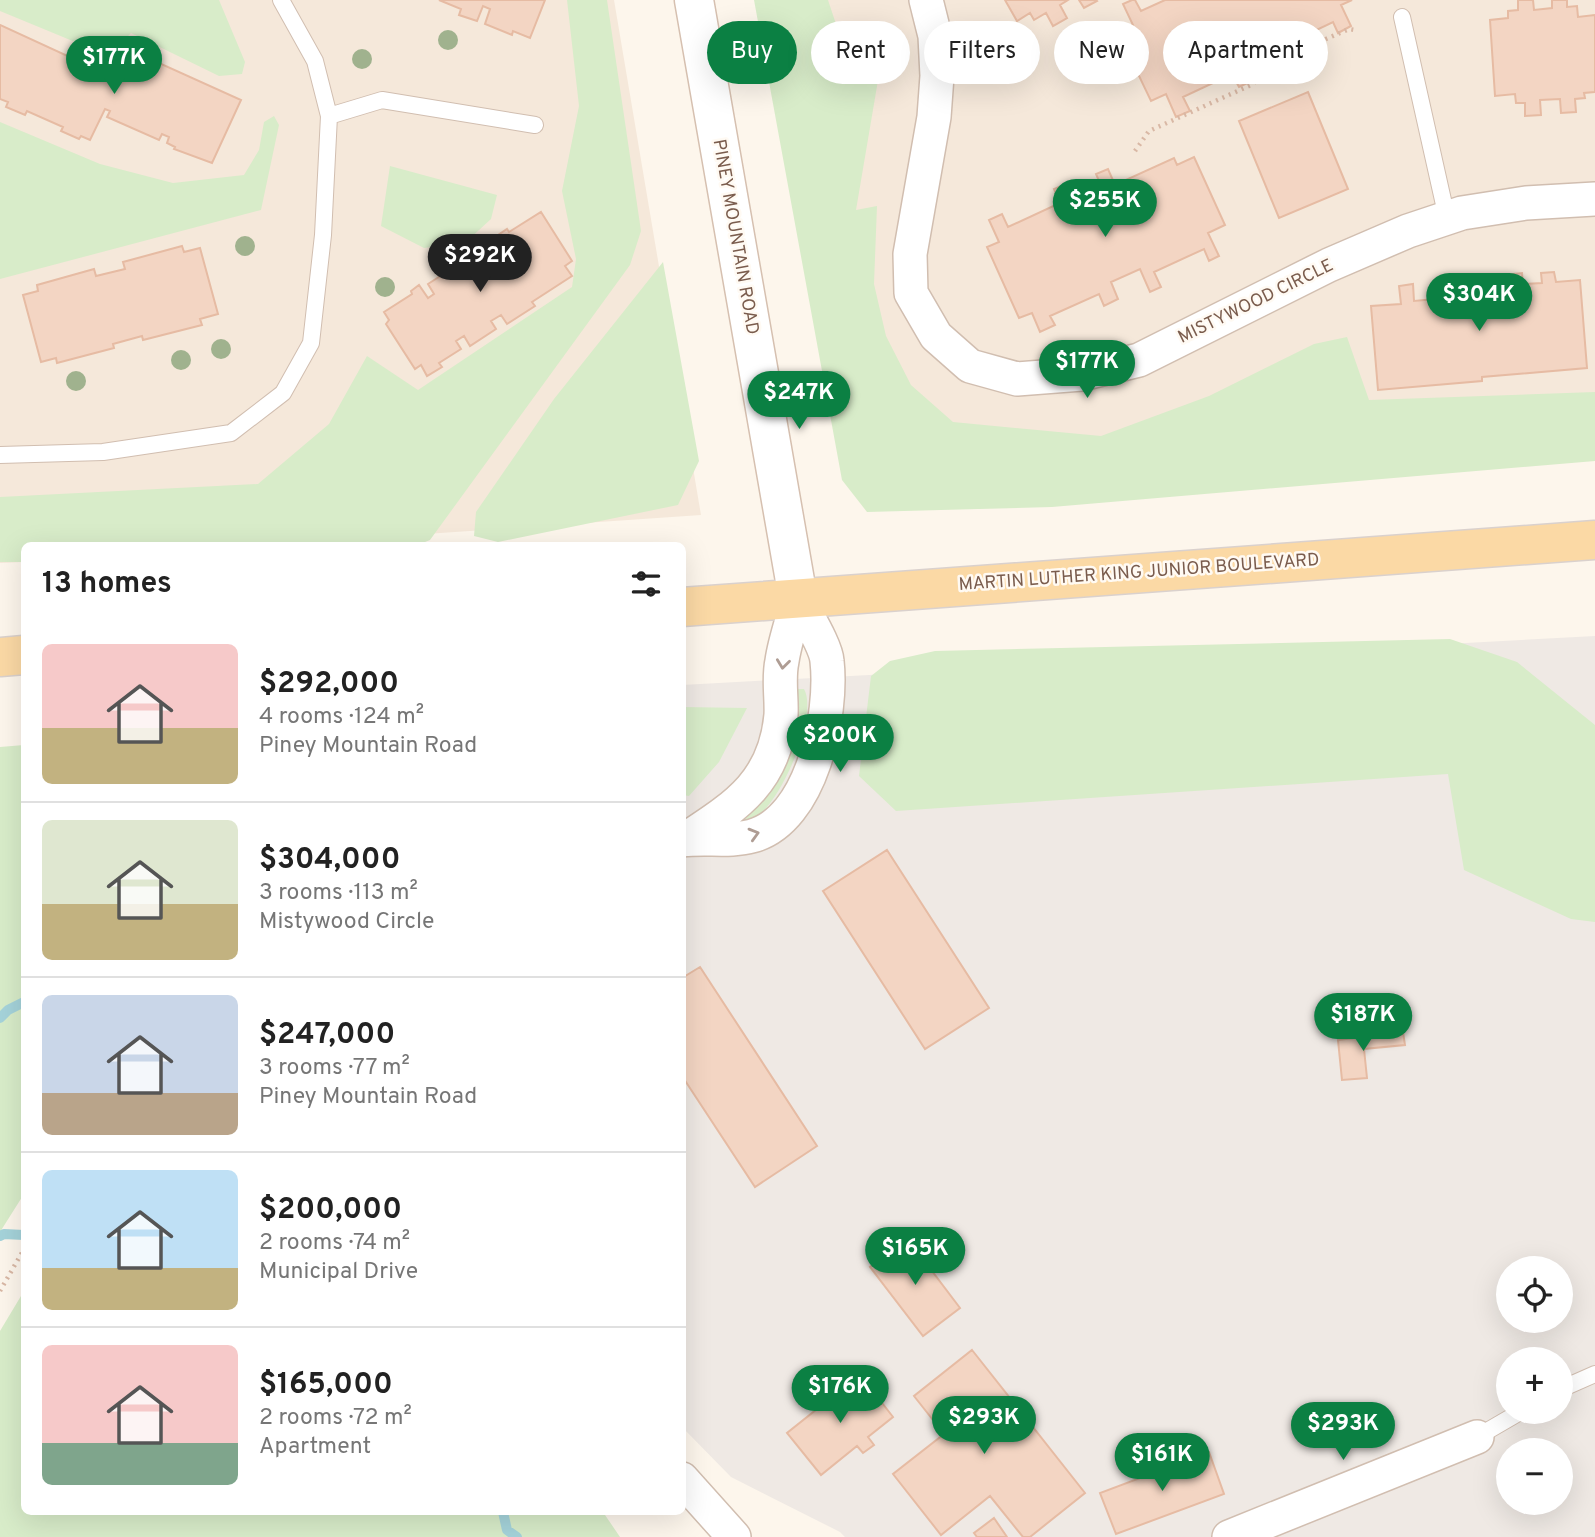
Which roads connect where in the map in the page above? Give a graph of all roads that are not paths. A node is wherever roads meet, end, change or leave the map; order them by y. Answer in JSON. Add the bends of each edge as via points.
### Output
{"nodes":[{"id":1,"x":281,"y":0,"type":"edge"},
{"id":2,"x":694,"y":0,"type":"edge"},
{"id":3,"x":926,"y":0,"type":"edge"},
{"id":4,"x":1402,"y":18,"type":"dead end"},
{"id":5,"x":329,"y":116,"type":"junction"},
{"id":6,"x":535,"y":125,"type":"dead end"},
{"id":7,"x":1595,"y":200,"type":"edge"},
{"id":8,"x":1447,"y":218,"type":"junction"},
{"id":9,"x":0,"y":455,"type":"edge"},
{"id":10,"x":1595,"y":540,"type":"edge"},
{"id":11,"x":798,"y":598,"type":"junction"},
{"id":12,"x":686,"y":607,"type":"edge"},
{"id":13,"x":21,"y":655,"type":"edge"},
{"id":14,"x":0,"y":657,"type":"edge"},
{"id":15,"x":686,"y":839,"type":"edge"},
{"id":16,"x":686,"y":840,"type":"edge"},
{"id":17,"x":1595,"y":1374,"type":"edge"},
{"id":18,"x":1573,"y":1384,"type":"edge"},
{"id":19,"x":1499,"y":1424,"type":"edge"},
{"id":20,"x":1477,"y":1437,"type":"joint"},
{"id":21,"x":686,"y":1483,"type":"edge"},
{"id":22,"x":734,"y":1537,"type":"edge"},
{"id":23,"x":1229,"y":1537,"type":"edge"}],
"edges":[{"from":1,"to":5,"type":"lane","via":[[315,61]]},
{"from":2,"to":11,"type":"street","name":"PINEY MOUNTAIN ROAD"},
{"from":3,"to":8,"type":"street","name":"MISTYWOOD CIRCLE","via":[[937,76],[910,254],[911,293],[936,336],[970,366],[1017,379],[1082,374],[1139,360],[1329,265]]},
{"from":4,"to":8,"type":"lane"},
{"from":5,"to":6,"type":"lane","via":[[382,100]]},
{"from":5,"to":9,"type":"lane","via":[[311,343],[283,393],[230,433],[103,452]]},
{"from":7,"to":8,"type":"street","name":"MISTYWOOD CIRCLE","via":[[1526,203]]},
{"from":10,"to":11,"type":"main road","name":"MARTIN LUTHER KING JUNIOR BOULEVARD"},
{"from":11,"to":12,"type":"main road","name":"MARTIN LUTHER KING JUNIOR BOULEVARD"},
{"from":11,"to":15,"type":"street","one_way":true,"via":[[781,663],[781,717],[773,753],[756,784],[735,807]]},
{"from":16,"to":11,"type":"street","one_way":true,"via":[[751,837],[772,828],[795,803],[815,763],[826,711],[828,659]]},
{"from":13,"to":14,"type":"main road"},
{"from":17,"to":18,"type":"lane"},
{"from":19,"to":20,"type":"lane"},
{"from":20,"to":23,"type":"street"},
{"from":21,"to":22,"type":"street"}]}
